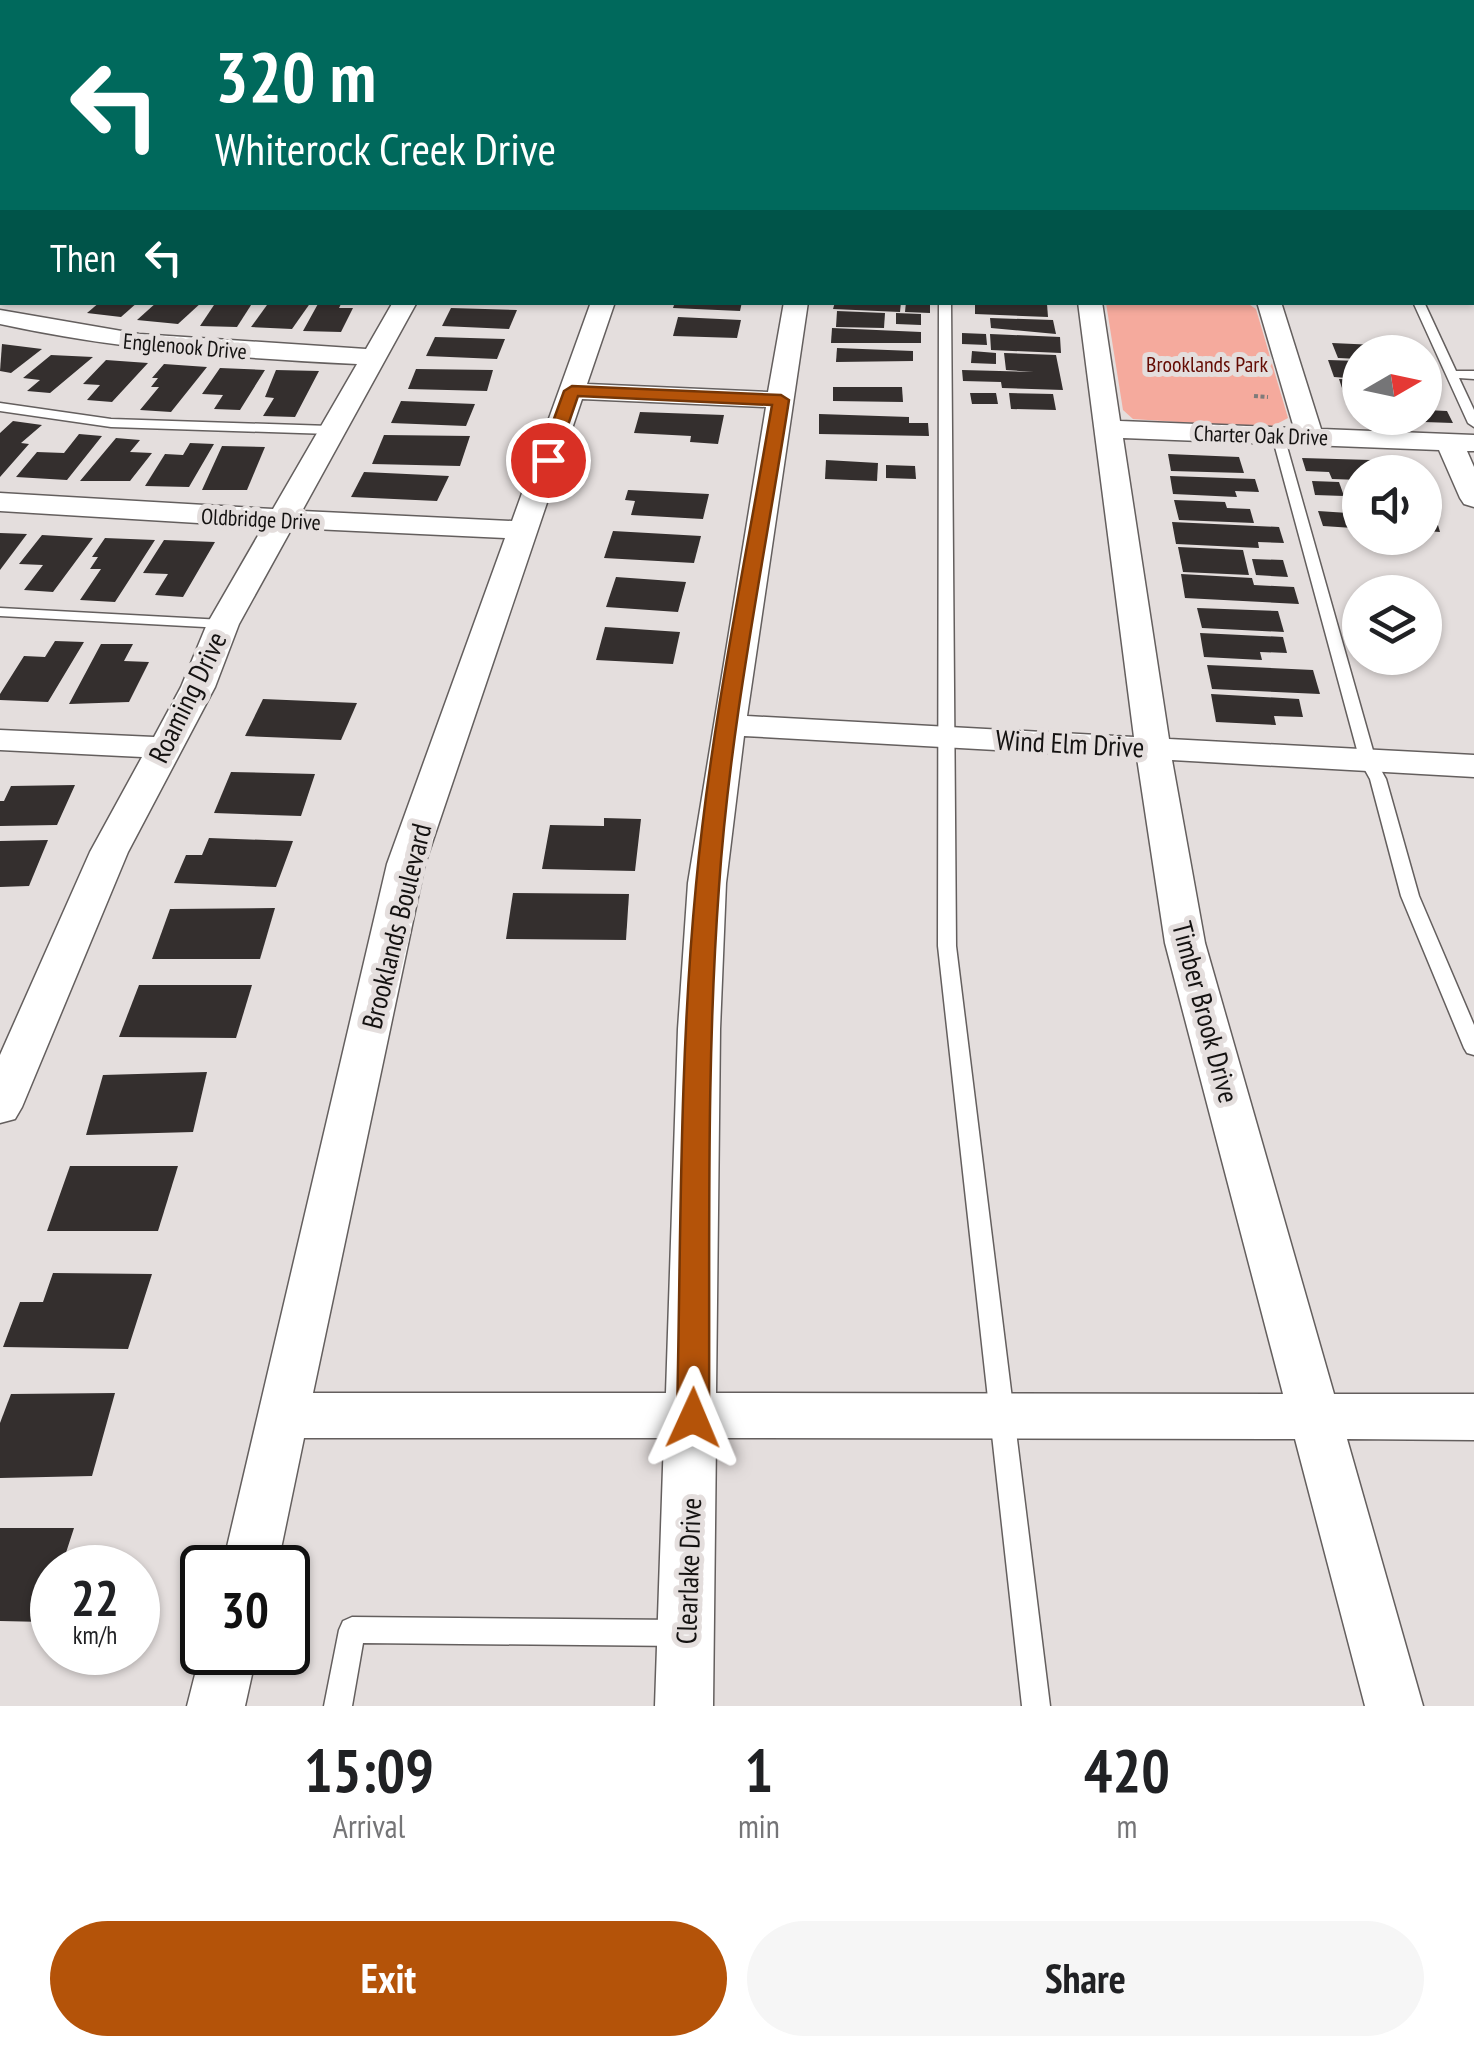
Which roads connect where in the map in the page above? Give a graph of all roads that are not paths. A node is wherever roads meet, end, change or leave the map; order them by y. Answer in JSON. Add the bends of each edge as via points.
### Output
{"nodes":[{"id":1,"x":403,"y":305,"type":"edge"},
{"id":2,"x":602,"y":305,"type":"edge"},
{"id":3,"x":796,"y":305,"type":"edge"},
{"id":4,"x":945,"y":305,"type":"edge"},
{"id":5,"x":1090,"y":305,"type":"edge"},
{"id":6,"x":1269,"y":305,"type":"edge"},
{"id":7,"x":1419,"y":305,"type":"edge"},
{"id":8,"x":0,"y":316,"type":"edge"},
{"id":9,"x":372,"y":357,"type":"junction"},
{"id":10,"x":1451,"y":374,"type":"junction"},
{"id":11,"x":1474,"y":375,"type":"edge"},
{"id":12,"x":572,"y":391,"type":"junction"},
{"id":13,"x":781,"y":400,"type":"junction"},
{"id":14,"x":0,"y":407,"type":"edge"},
{"id":15,"x":1474,"y":423,"type":"edge"},
{"id":16,"x":1108,"y":429,"type":"junction"},
{"id":17,"x":330,"y":430,"type":"junction"},
{"id":18,"x":1278,"y":436,"type":"junction"},
{"id":19,"x":1310,"y":437,"type":"junction"},
{"id":20,"x":1462,"y":442,"type":"edge"},
{"id":21,"x":1474,"y":498,"type":"edge"},
{"id":22,"x":0,"y":502,"type":"edge"},
{"id":23,"x":280,"y":520,"type":"junction"},
{"id":24,"x":522,"y":530,"type":"junction"},
{"id":25,"x":0,"y":612,"type":"edge"},
{"id":26,"x":222,"y":624,"type":"junction"},
{"id":27,"x":728,"y":725,"type":"junction"},
{"id":28,"x":944,"y":738,"type":"junction"},
{"id":29,"x":0,"y":740,"type":"edge"},
{"id":30,"x":1154,"y":747,"type":"junction"},
{"id":31,"x":164,"y":748,"type":"junction"},
{"id":32,"x":1368,"y":762,"type":"junction"},
{"id":33,"x":1474,"y":766,"type":"edge"},
{"id":34,"x":1474,"y":1048,"type":"edge"},
{"id":35,"x":0,"y":1107,"type":"edge"},
{"id":36,"x":284,"y":1415,"type":"junction"},
{"id":37,"x":1474,"y":1417,"type":"edge"},
{"id":38,"x":693,"y":1418,"type":"junction"},
{"id":39,"x":1002,"y":1418,"type":"junction"},
{"id":40,"x":1317,"y":1419,"type":"junction"},
{"id":41,"x":254,"y":1545,"type":"edge"},
{"id":42,"x":686,"y":1633,"type":"junction"},
{"id":43,"x":223,"y":1675,"type":"edge"},
{"id":44,"x":216,"y":1706,"type":"edge"},
{"id":45,"x":338,"y":1706,"type":"edge"},
{"id":46,"x":684,"y":1706,"type":"edge"},
{"id":47,"x":1036,"y":1706,"type":"edge"},
{"id":48,"x":1394,"y":1706,"type":"edge"}],
"edges":[{"from":1,"to":9,"type":"street","name":"Roaming Drive"},
{"from":2,"to":12,"type":"street","name":"Brooklands Boulevard"},
{"from":3,"to":13,"type":"street","name":"Clearlake Drive"},
{"from":4,"to":28,"type":"lane"},
{"from":5,"to":16,"type":"street","name":"Timber Brook Drive"},
{"from":6,"to":19,"type":"street"},
{"from":7,"to":10,"type":"lane"},
{"from":8,"to":9,"type":"street","name":"Englenook Drive","via":[[114,340]]},
{"from":9,"to":17,"type":"street","name":"Roaming Drive"},
{"from":10,"to":11,"type":"lane"},
{"from":10,"to":15,"type":"lane"},
{"from":12,"to":13,"type":"street"},
{"from":12,"to":24,"type":"street","name":"Brooklands Boulevard"},
{"from":13,"to":27,"type":"street","name":"Clearlake Drive"},
{"from":14,"to":17,"type":"lane","via":[[110,423]]},
{"from":16,"to":18,"type":"street","name":"Charter Oak Drive"},
{"from":16,"to":30,"type":"street","name":"Timber Brook Drive"},
{"from":17,"to":23,"type":"street","name":"Roaming Drive"},
{"from":18,"to":19,"type":"street","name":"Charter Oak Drive"},
{"from":18,"to":32,"type":"lane"},
{"from":19,"to":20,"type":"street","name":"Charter Oak Drive"},
{"from":20,"to":21,"type":"street"},
{"from":22,"to":23,"type":"street","name":"Oldbridge Drive"},
{"from":23,"to":24,"type":"street","name":"Oldbridge Drive"},
{"from":23,"to":26,"type":"street","name":"Roaming Drive"},
{"from":24,"to":36,"type":"street","name":"Brooklands Boulevard","via":[[406,864]]},
{"from":25,"to":26,"type":"lane"},
{"from":26,"to":31,"type":"street","name":"Roaming Drive"},
{"from":27,"to":28,"type":"street","name":"Wind Elm Drive"},
{"from":27,"to":38,"type":"street","name":"Clearlake Drive","via":[[707,884],[698,1029]]},
{"from":28,"to":30,"type":"street","name":"Wind Elm Drive"},
{"from":28,"to":39,"type":"lane","via":[[947,946]]},
{"from":29,"to":31,"type":"street"},
{"from":30,"to":32,"type":"street","name":"Wind Elm Drive"},
{"from":30,"to":40,"type":"street","name":"Timber Brook Drive","via":[[1185,943]]},
{"from":31,"to":35,"type":"street","name":"Roaming Drive","via":[[77,922]]},
{"from":32,"to":33,"type":"street","name":"Wind Elm Drive"},
{"from":32,"to":34,"type":"lane","via":[[1410,896]]},
{"from":36,"to":38,"type":"street"},
{"from":36,"to":41,"type":"street","name":"Brooklands Boulevard"},
{"from":37,"to":40,"type":"street"},
{"from":38,"to":39,"type":"street"},
{"from":38,"to":42,"type":"street","name":"Clearlake Drive"},
{"from":39,"to":40,"type":"street"},
{"from":39,"to":47,"type":"lane"},
{"from":40,"to":48,"type":"street","name":"Timber Brook Drive"},
{"from":42,"to":45,"type":"lane","via":[[352,1630]]},
{"from":42,"to":46,"type":"street","name":"Clearlake Drive"},
{"from":43,"to":44,"type":"street"}]}
